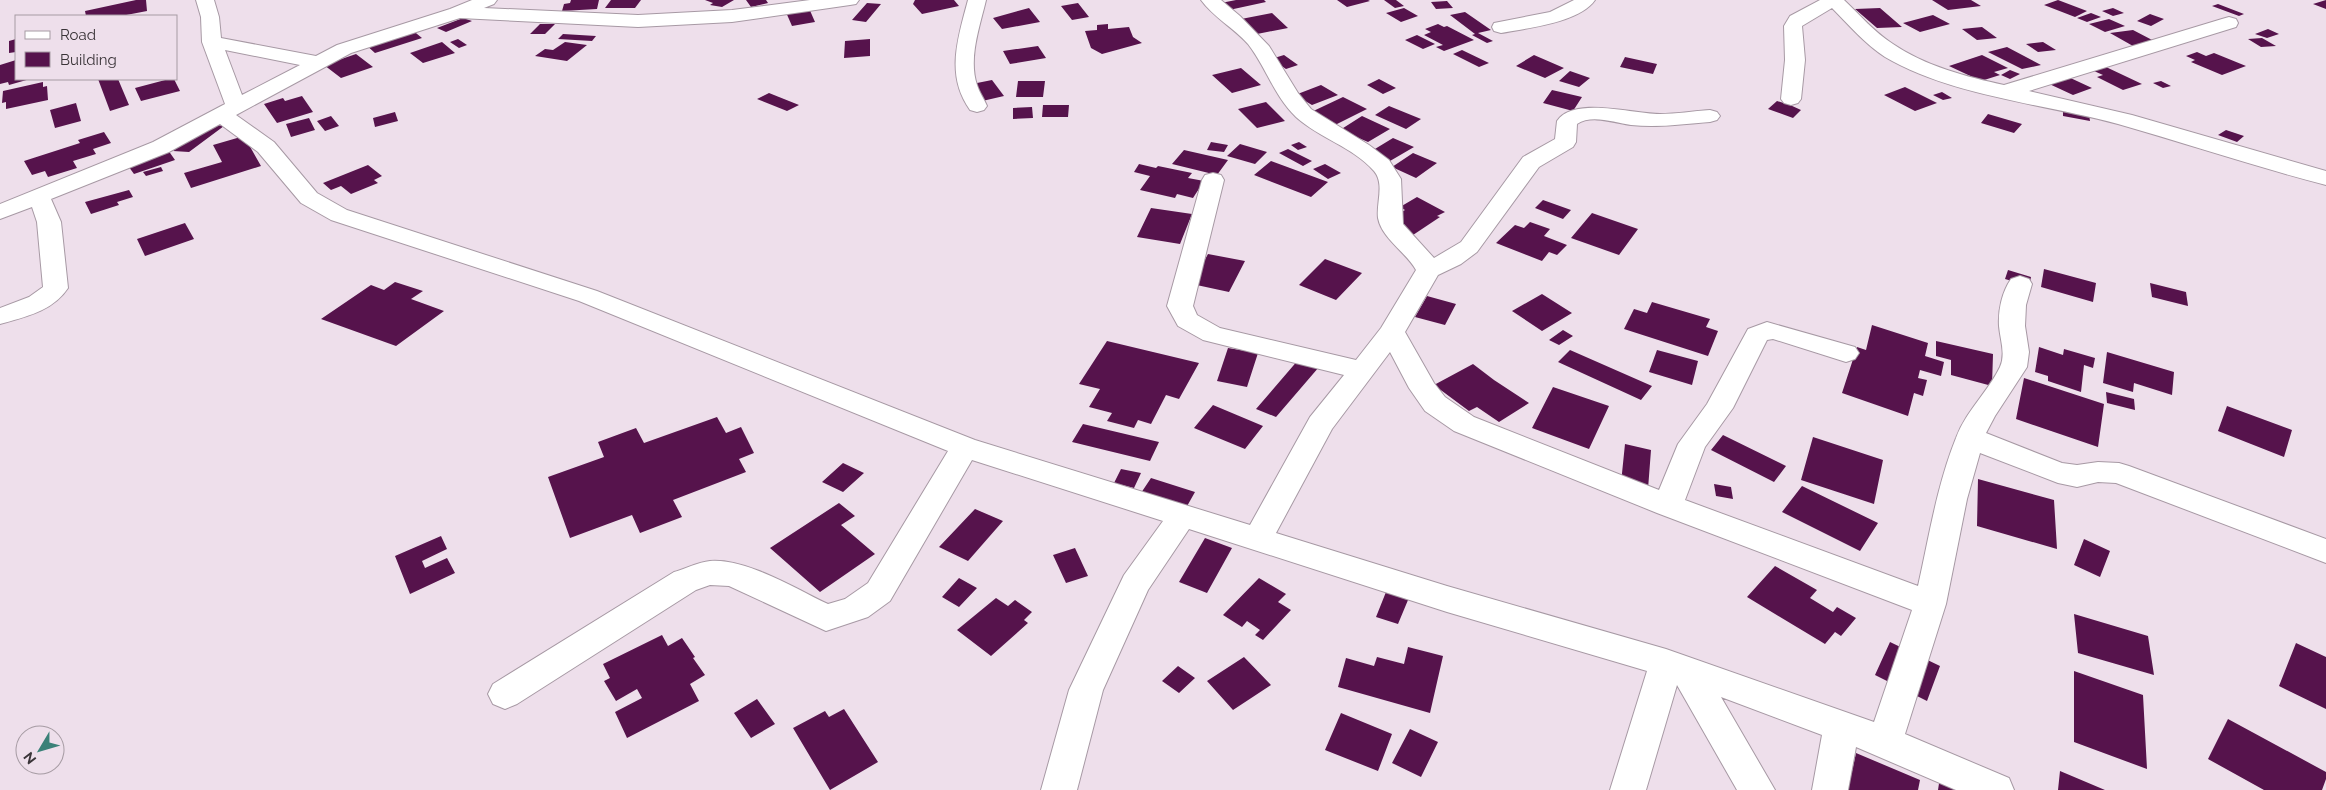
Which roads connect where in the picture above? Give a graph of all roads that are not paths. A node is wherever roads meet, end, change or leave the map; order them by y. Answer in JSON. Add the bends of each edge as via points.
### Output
{"nodes":[{"id":1,"x":205,"y":0,"type":"edge"},
{"id":2,"x":488,"y":0,"type":"edge"},
{"id":3,"x":850,"y":0,"type":"edge"},
{"id":4,"x":977,"y":0,"type":"edge"},
{"id":5,"x":1210,"y":0,"type":"edge"},
{"id":6,"x":1586,"y":0,"type":"edge"},
{"id":7,"x":1834,"y":0,"type":"edge"},
{"id":8,"x":457,"y":13,"type":"junction"},
{"id":9,"x":2229,"y":23,"type":"dead end"},
{"id":10,"x":1500,"y":27,"type":"dead end"},
{"id":11,"x":212,"y":42,"type":"junction"},
{"id":12,"x":317,"y":62,"type":"junction"},
{"id":13,"x":2008,"y":91,"type":"junction"},
{"id":14,"x":1791,"y":99,"type":"dead end"},
{"id":15,"x":977,"y":106,"type":"dead end"},
{"id":16,"x":230,"y":112,"type":"junction"},
{"id":17,"x":1710,"y":116,"type":"dead end"},
{"id":18,"x":2326,"y":178,"type":"edge"},
{"id":19,"x":1212,"y":180,"type":"dead end"},
{"id":20,"x":39,"y":197,"type":"junction"},
{"id":21,"x":0,"y":212,"type":"edge"},
{"id":22,"x":1428,"y":270,"type":"junction"},
{"id":23,"x":2020,"y":284,"type":"dead end"},
{"id":24,"x":0,"y":316,"type":"edge"},
{"id":25,"x":1392,"y":332,"type":"junction"},
{"id":26,"x":1846,"y":353,"type":"dead end"},
{"id":27,"x":1361,"y":370,"type":"junction"},
{"id":28,"x":1970,"y":438,"type":"junction"},
{"id":29,"x":964,"y":447,"type":"junction"},
{"id":30,"x":1668,"y":505,"type":"junction"},
{"id":31,"x":1183,"y":515,"type":"junction"},
{"id":32,"x":1258,"y":538,"type":"junction"},
{"id":33,"x":2326,"y":551,"type":"edge"},
{"id":34,"x":1930,"y":604,"type":"junction"},
{"id":35,"x":1676,"y":667,"type":"junction"},
{"id":36,"x":505,"y":694,"type":"dead end"},
{"id":37,"x":1841,"y":728,"type":"junction"},
{"id":38,"x":1885,"y":742,"type":"junction"},
{"id":39,"x":1059,"y":790,"type":"edge"},
{"id":40,"x":1628,"y":790,"type":"edge"},
{"id":41,"x":1757,"y":790,"type":"edge"},
{"id":42,"x":1830,"y":790,"type":"edge"},
{"id":43,"x":1996,"y":790,"type":"edge"}],
"edges":[{"from":1,"to":11,"type":"street"},
{"from":2,"to":8,"type":"street"},
{"from":3,"to":8,"type":"street","via":[[732,16],[638,21]]},
{"from":4,"to":15,"type":"street","via":[[965,67],[967,84]]},
{"from":5,"to":22,"type":"street","via":[[1256,42],[1286,94],[1304,113],[1374,159],[1386,173],[1392,187],[1390,218],[1395,230],[1420,256]]},
{"from":6,"to":10,"type":"street","via":[[1548,18]]},
{"from":7,"to":13,"type":"street","via":[[1870,37],[1894,53],[1961,80]]},
{"from":7,"to":14,"type":"street","via":[[1797,20],[1793,26],[1795,60]]},
{"from":8,"to":12,"type":"street","via":[[365,41]]},
{"from":9,"to":13,"type":"street"},
{"from":11,"to":12,"type":"street"},
{"from":11,"to":16,"type":"street"},
{"from":12,"to":16,"type":"street"},
{"from":13,"to":18,"type":"street","via":[[2105,114]]},
{"from":16,"to":20,"type":"street","via":[[161,147]]},
{"from":16,"to":29,"type":"street","via":[[266,147],[309,198],[339,215],[588,296]]},
{"from":17,"to":22,"type":"street","via":[[1661,120],[1592,113],[1576,115],[1567,121],[1565,142],[1531,162],[1469,248]]},
{"from":19,"to":27,"type":"street","via":[[1180,306],[1187,320],[1212,334]]},
{"from":20,"to":21,"type":"street"},
{"from":20,"to":24,"type":"street","via":[[48,222],[56,288],[48,298]]},
{"from":22,"to":25,"type":"street"},
{"from":23,"to":28,"type":"street","via":[[2013,305],[2014,367]]},
{"from":25,"to":27,"type":"street"},
{"from":25,"to":30,"type":"street","via":[[1435,404],[1464,424]]},
{"from":26,"to":30,"type":"street","via":[[1777,332],[1767,330],[1757,335],[1719,408],[1692,444]]},
{"from":27,"to":32,"type":"street","via":[[1320,424]]},
{"from":28,"to":33,"type":"street","via":[[2058,473],[2077,476],[2098,472],[2120,473]]},
{"from":28,"to":34,"type":"street","via":[[1952,499]]},
{"from":29,"to":31,"type":"street"},
{"from":29,"to":36,"type":"street","via":[[878,592],[856,608],[826,618],[733,574],[709,573],[685,581]]},
{"from":30,"to":34,"type":"street"},
{"from":31,"to":32,"type":"street"},
{"from":31,"to":39,"type":"street","via":[[1135,584],[1086,690]]},
{"from":32,"to":35,"type":"street","via":[[1446,599]]},
{"from":34,"to":38,"type":"street"},
{"from":35,"to":37,"type":"street"},
{"from":35,"to":40,"type":"street"},
{"from":35,"to":41,"type":"street"},
{"from":37,"to":38,"type":"street"},
{"from":37,"to":42,"type":"street"},
{"from":38,"to":43,"type":"street"}]}
